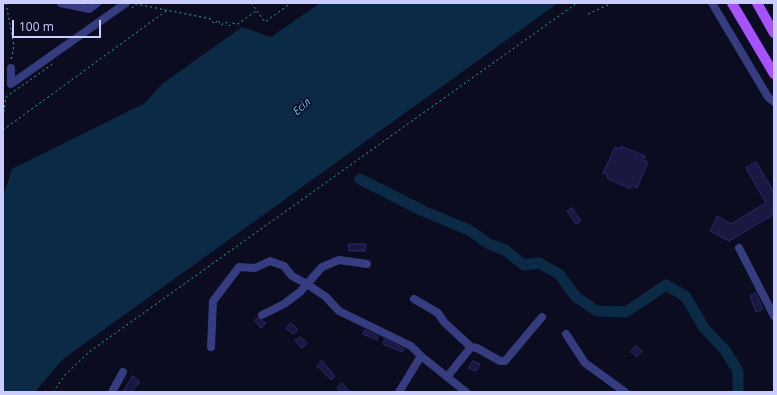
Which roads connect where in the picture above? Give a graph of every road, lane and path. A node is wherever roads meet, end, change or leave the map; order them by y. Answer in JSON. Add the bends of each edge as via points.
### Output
{"nodes":[{"id":1,"x":6,"y":3,"type":"edge"},
{"id":2,"x":61,"y":3,"type":"edge"},
{"id":3,"x":97,"y":3,"type":"edge"},
{"id":4,"x":251,"y":3,"type":"edge"},
{"id":5,"x":291,"y":3,"type":"edge"},
{"id":6,"x":577,"y":3,"type":"edge"},
{"id":7,"x":612,"y":3,"type":"edge"},
{"id":8,"x":712,"y":3,"type":"edge"},
{"id":9,"x":732,"y":3,"type":"edge"},
{"id":10,"x":756,"y":3,"type":"edge"},
{"id":11,"x":128,"y":6,"type":"edge"},
{"id":12,"x":256,"y":10,"type":"junction"},
{"id":13,"x":167,"y":11,"type":"junction"},
{"id":14,"x":588,"y":14,"type":"dead end"},
{"id":15,"x":774,"y":33,"type":"edge"},
{"id":16,"x":55,"y":62,"type":"dead end"},
{"id":17,"x":11,"y":64,"type":"joint"},
{"id":18,"x":774,"y":74,"type":"edge"},
{"id":19,"x":774,"y":102,"type":"edge"},
{"id":20,"x":3,"y":117,"type":"edge"},
{"id":21,"x":3,"y":130,"type":"edge"},
{"id":22,"x":739,"y":248,"type":"dead end"},
{"id":23,"x":368,"y":264,"type":"dead end"},
{"id":24,"x":307,"y":284,"type":"junction"},
{"id":25,"x":414,"y":299,"type":"dead end"},
{"id":26,"x":262,"y":315,"type":"dead end"},
{"id":27,"x":774,"y":316,"type":"edge"},
{"id":28,"x":542,"y":317,"type":"dead end"},
{"id":29,"x":566,"y":334,"type":"dead end"},
{"id":30,"x":211,"y":347,"type":"dead end"},
{"id":31,"x":471,"y":347,"type":"junction"},
{"id":32,"x":421,"y":356,"type":"junction"},
{"id":33,"x":123,"y":372,"type":"dead end"},
{"id":34,"x":447,"y":377,"type":"junction"},
{"id":35,"x":52,"y":392,"type":"edge"},
{"id":36,"x":112,"y":392,"type":"edge"},
{"id":37,"x":400,"y":392,"type":"edge"},
{"id":38,"x":466,"y":392,"type":"edge"},
{"id":39,"x":625,"y":392,"type":"edge"}],
"edges":[{"from":1,"to":17,"type":"path","via":[[14,46]]},
{"from":2,"to":3,"type":"street","via":[[89,9]]},
{"from":4,"to":12,"type":"path"},
{"from":5,"to":12,"type":"path","via":[[265,22]]},
{"from":6,"to":35,"type":"path","via":[[89,352],[65,375]]},
{"from":7,"to":14,"type":"path"},
{"from":8,"to":19,"type":"street","via":[[768,97]]},
{"from":9,"to":18,"type":"main road"},
{"from":10,"to":15,"type":"main road"},
{"from":11,"to":13,"type":"path","via":[[136,4]]},
{"from":11,"to":17,"type":"street","via":[[11,84]]},
{"from":12,"to":13,"type":"path","via":[[238,24],[232,23],[228,26],[226,22],[221,25],[218,20],[214,24],[210,19]]},
{"from":13,"to":21,"type":"path"},
{"from":16,"to":20,"type":"path","via":[[6,97]]},
{"from":22,"to":27,"type":"street"},
{"from":23,"to":24,"type":"street","via":[[339,260],[322,267]]},
{"from":24,"to":26,"type":"street","via":[[284,304]]},
{"from":24,"to":30,"type":"street","via":[[292,276],[284,266],[270,261],[255,268],[239,267],[214,301]]},
{"from":24,"to":32,"type":"street","via":[[326,297],[339,311],[411,346]]},
{"from":25,"to":31,"type":"street","via":[[438,313]]},
{"from":28,"to":31,"type":"street","via":[[505,361]]},
{"from":29,"to":39,"type":"street","via":[[585,363]]},
{"from":31,"to":34,"type":"street"},
{"from":32,"to":34,"type":"street"},
{"from":32,"to":37,"type":"street"},
{"from":33,"to":36,"type":"street"},
{"from":34,"to":38,"type":"street"}]}
